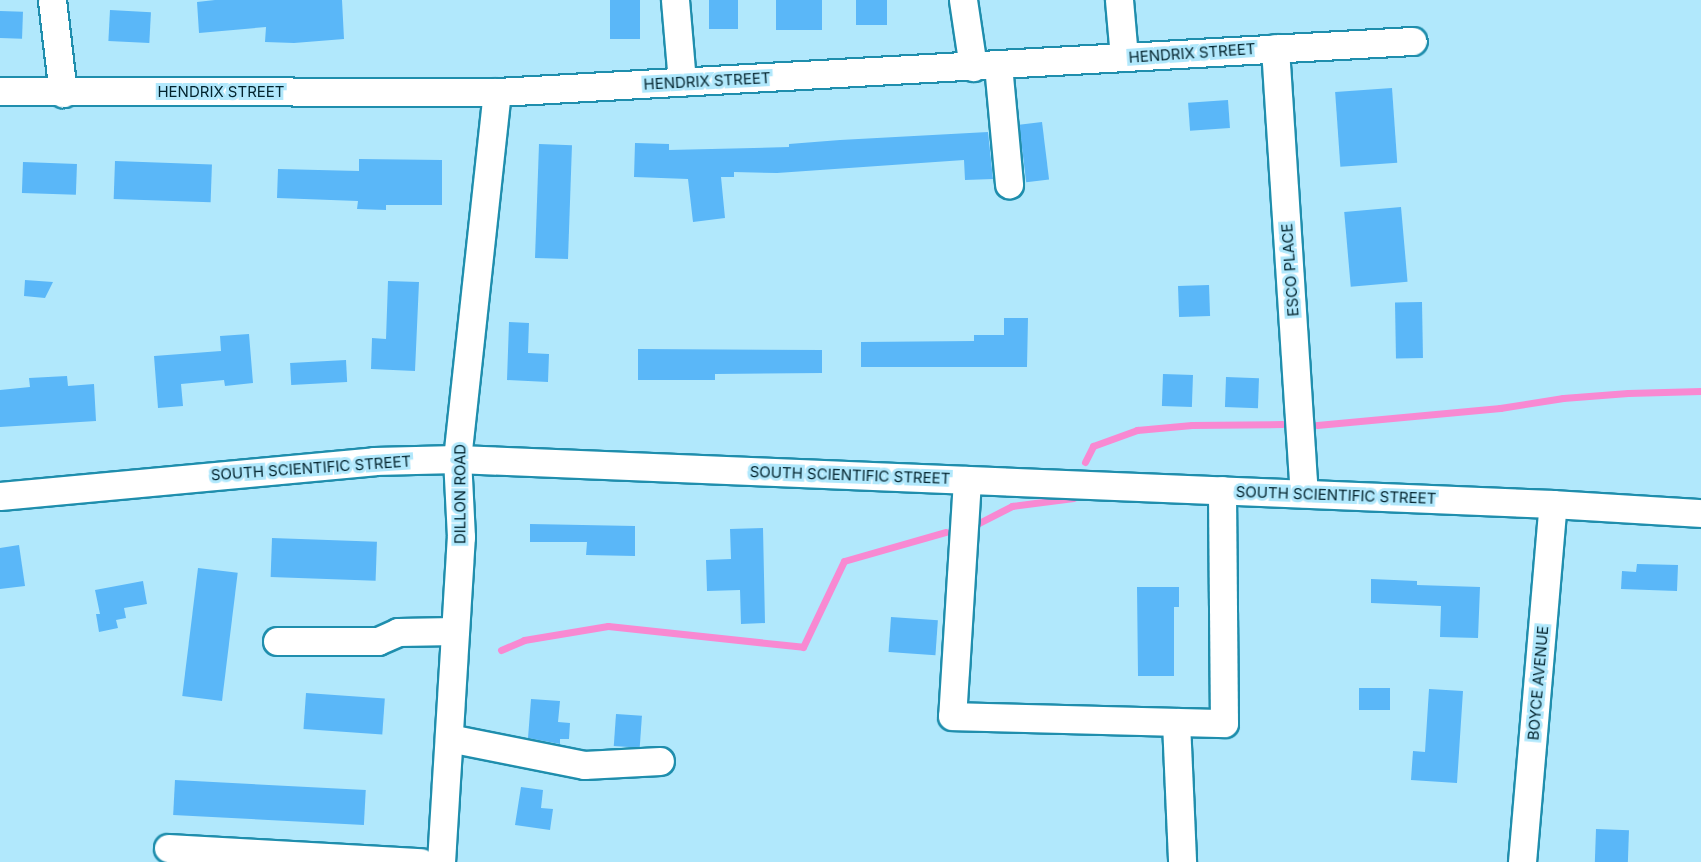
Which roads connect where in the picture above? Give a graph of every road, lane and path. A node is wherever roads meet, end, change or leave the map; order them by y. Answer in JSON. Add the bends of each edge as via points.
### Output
{"nodes":[{"id":1,"x":52,"y":0,"type":"edge"},
{"id":2,"x":675,"y":0,"type":"edge"},
{"id":3,"x":963,"y":0,"type":"edge"},
{"id":4,"x":1119,"y":0,"type":"edge"},
{"id":5,"x":1413,"y":41,"type":"dead end"},
{"id":6,"x":1275,"y":48,"type":"junction"},
{"id":7,"x":1124,"y":57,"type":"junction"},
{"id":8,"x":986,"y":66,"type":"junction"},
{"id":9,"x":682,"y":82,"type":"junction"},
{"id":10,"x":0,"y":91,"type":"edge"},
{"id":11,"x":497,"y":92,"type":"junction"},
{"id":12,"x":63,"y":93,"type":"junction"},
{"id":13,"x":1009,"y":184,"type":"dead end"},
{"id":14,"x":458,"y":459,"type":"junction"},
{"id":15,"x":967,"y":480,"type":"junction"},
{"id":16,"x":1222,"y":490,"type":"junction"},
{"id":17,"x":1304,"y":493,"type":"junction"},
{"id":18,"x":0,"y":496,"type":"edge"},
{"id":19,"x":1553,"y":504,"type":"junction"},
{"id":20,"x":1701,"y":513,"type":"edge"},
{"id":21,"x":455,"y":631,"type":"junction"},
{"id":22,"x":277,"y":641,"type":"dead end"},
{"id":23,"x":1176,"y":722,"type":"junction"},
{"id":24,"x":449,"y":738,"type":"junction"},
{"id":25,"x":660,"y":761,"type":"dead end"},
{"id":26,"x":168,"y":848,"type":"dead end"},
{"id":27,"x":421,"y":862,"type":"edge"},
{"id":28,"x":441,"y":862,"type":"edge"},
{"id":29,"x":1182,"y":862,"type":"edge"},
{"id":30,"x":1522,"y":862,"type":"edge"}],
"edges":[{"from":1,"to":12,"type":"street"},
{"from":2,"to":9,"type":"street"},
{"from":3,"to":8,"type":"street"},
{"from":4,"to":7,"type":"street"},
{"from":5,"to":6,"type":"street","name":"HENDRIX STREET"},
{"from":6,"to":7,"type":"street","name":"HENDRIX STREET"},
{"from":6,"to":17,"type":"street","name":"ESCO PLACE"},
{"from":7,"to":8,"type":"street","name":"HENDRIX STREET"},
{"from":8,"to":9,"type":"street","name":"HENDRIX STREET"},
{"from":8,"to":13,"type":"street"},
{"from":9,"to":11,"type":"street","name":"HENDRIX STREET"},
{"from":10,"to":12,"type":"street","name":"HENDRIX STREET"},
{"from":11,"to":12,"type":"street","name":"HENDRIX STREET"},
{"from":11,"to":14,"type":"street","name":"DILLON ROAD"},
{"from":14,"to":15,"type":"street","name":"SOUTH SCIENTIFIC STREET"},
{"from":14,"to":18,"type":"street","name":"SOUTH SCIENTIFIC STREET","via":[[374,461]]},
{"from":14,"to":21,"type":"street","name":"DILLON ROAD","via":[[461,537]]},
{"from":15,"to":16,"type":"street","name":"SOUTH SCIENTIFIC STREET"},
{"from":15,"to":23,"type":"street","via":[[952,716]]},
{"from":16,"to":17,"type":"street","name":"SOUTH SCIENTIFIC STREET"},
{"from":16,"to":23,"type":"street","via":[[1224,723]]},
{"from":17,"to":19,"type":"street","name":"SOUTH SCIENTIFIC STREET"},
{"from":19,"to":20,"type":"street","name":"SOUTH SCIENTIFIC STREET"},
{"from":19,"to":30,"type":"street","name":"BOYCE AVENUE"},
{"from":21,"to":22,"type":"street","via":[[398,632],[378,641]]},
{"from":21,"to":24,"type":"street","name":"DILLON ROAD"},
{"from":23,"to":29,"type":"street"},
{"from":24,"to":25,"type":"street","via":[[584,765]]},
{"from":24,"to":28,"type":"street","name":"DILLON ROAD"},
{"from":26,"to":27,"type":"street"}]}
